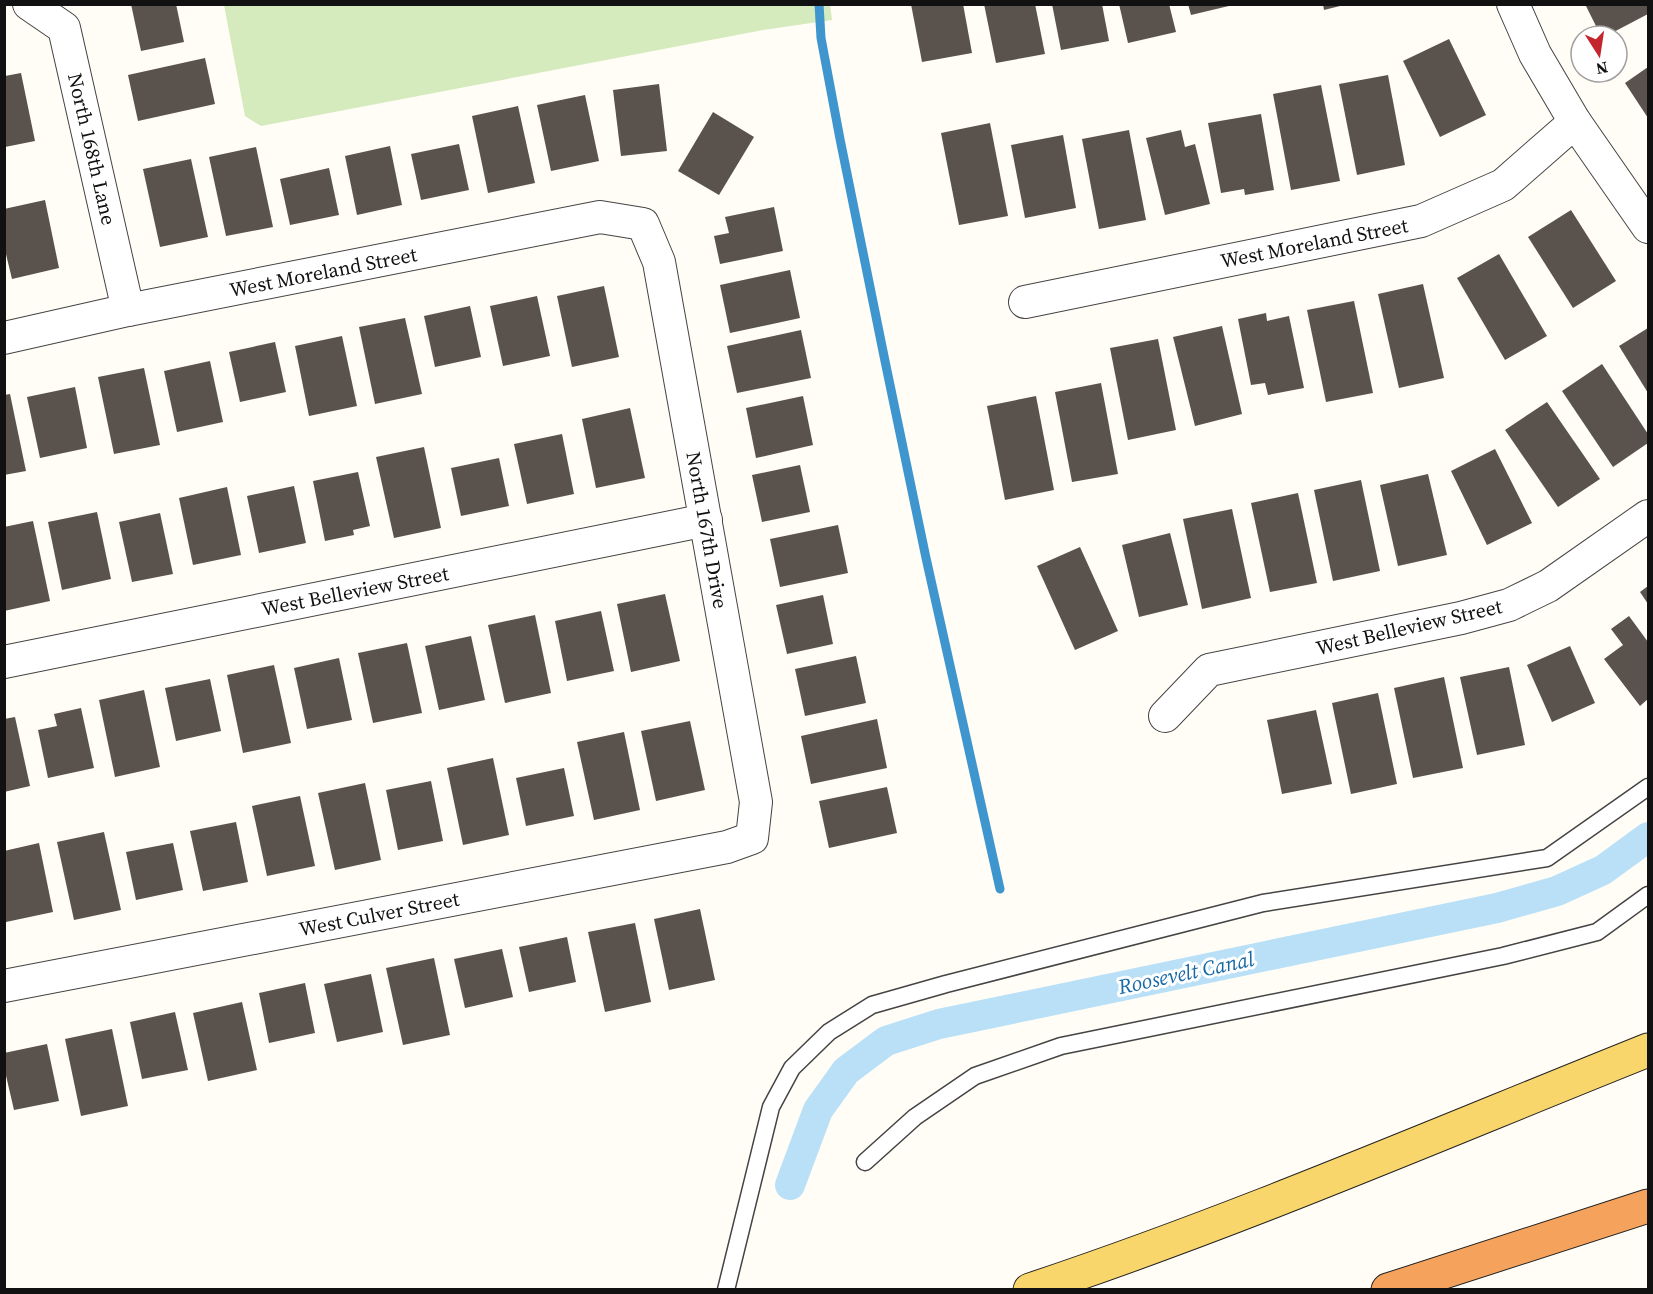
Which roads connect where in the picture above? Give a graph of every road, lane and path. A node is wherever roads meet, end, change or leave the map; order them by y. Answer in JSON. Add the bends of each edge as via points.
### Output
{"nodes":[{"id":1,"x":22,"y":4,"type":"edge"},
{"id":2,"x":29,"y":4,"type":"edge"},
{"id":3,"x":1514,"y":4,"type":"edge"},
{"id":4,"x":4,"y":8,"type":"edge"},
{"id":5,"x":1575,"y":122,"type":"junction"},
{"id":6,"x":643,"y":224,"type":"joint"},
{"id":7,"x":1648,"y":227,"type":"edge"},
{"id":8,"x":1025,"y":302,"type":"dead end"},
{"id":9,"x":128,"y":310,"type":"junction"},
{"id":10,"x":4,"y":339,"type":"edge"},
{"id":11,"x":1648,"y":516,"type":"edge"},
{"id":12,"x":706,"y":520,"type":"junction"},
{"id":13,"x":4,"y":662,"type":"edge"},
{"id":14,"x":1166,"y":716,"type":"dead end"},
{"id":15,"x":1648,"y":787,"type":"edge"},
{"id":16,"x":752,"y":838,"type":"joint"},
{"id":17,"x":1648,"y":895,"type":"edge"},
{"id":18,"x":4,"y":986,"type":"edge"},
{"id":19,"x":1648,"y":1050,"type":"edge"},
{"id":20,"x":865,"y":1162,"type":"dead end"},
{"id":21,"x":1648,"y":1206,"type":"edge"},
{"id":22,"x":726,"y":1290,"type":"edge"},
{"id":23,"x":1030,"y":1290,"type":"edge"},
{"id":24,"x":1388,"y":1290,"type":"edge"}],
"edges":[{"from":1,"to":4,"type":"street"},
{"from":2,"to":9,"type":"street","name":"North 168th Lane","via":[[64,28]]},
{"from":3,"to":5,"type":"street","via":[[1535,54]]},
{"from":5,"to":7,"type":"street"},
{"from":5,"to":8,"type":"street","name":"West Moreland Street","via":[[1503,185],[1421,221]]},
{"from":6,"to":9,"type":"street","name":"West Moreland Street","via":[[600,217]]},
{"from":6,"to":12,"type":"street","name":"North 167th Drive","via":[[660,261]]},
{"from":9,"to":10,"type":"street","name":"West Moreland Street"},
{"from":11,"to":14,"type":"street","name":"West Belleview Street","via":[[1548,586],[1509,605],[1209,670]]},
{"from":12,"to":13,"type":"street","name":"West Belleview Street"},
{"from":12,"to":16,"type":"street","name":"North 167th Drive","via":[[756,802]]},
{"from":15,"to":22,"type":"lane","via":[[1547,858],[1263,903],[872,1005],[829,1032],[792,1068],[771,1107]]},
{"from":16,"to":18,"type":"street","name":"West Culver Street","via":[[727,847]]},
{"from":17,"to":20,"type":"lane","via":[[1597,932],[1503,956],[1061,1046],[975,1076],[915,1117]]},
{"from":19,"to":23,"type":"main road","via":[[1242,1213]]},
{"from":21,"to":24,"type":"highway"}]}
